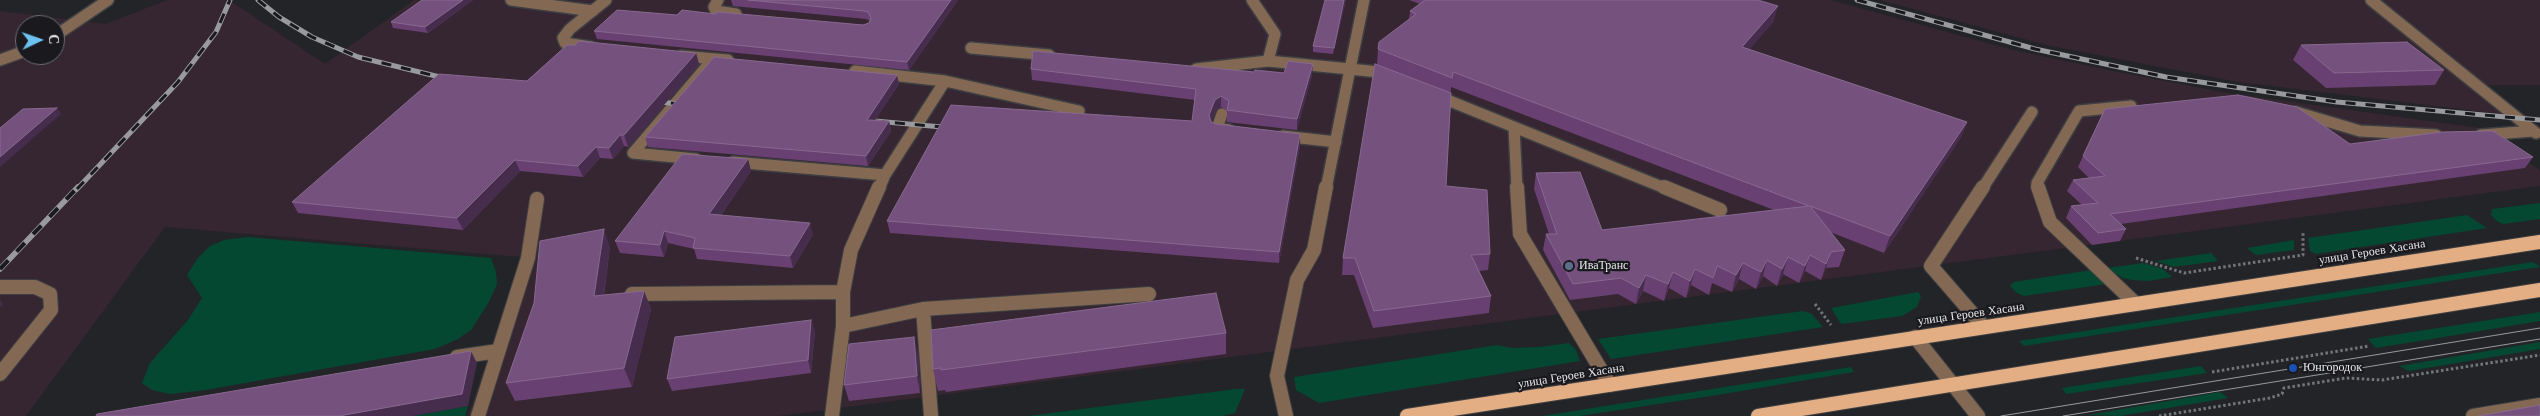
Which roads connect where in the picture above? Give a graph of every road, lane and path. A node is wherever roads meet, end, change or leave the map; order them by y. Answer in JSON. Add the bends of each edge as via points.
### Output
{"nodes":[{"id":1,"x":108,"y":0,"type":"edge"},
{"id":2,"x":511,"y":0,"type":"edge"},
{"id":3,"x":606,"y":0,"type":"edge"},
{"id":4,"x":718,"y":0,"type":"edge"},
{"id":5,"x":1254,"y":0,"type":"edge"},
{"id":6,"x":1364,"y":0,"type":"edge"},
{"id":7,"x":2371,"y":0,"type":"edge"},
{"id":8,"x":593,"y":11,"type":"junction"},
{"id":9,"x":743,"y":14,"type":"edge"},
{"id":10,"x":65,"y":29,"type":"edge"},
{"id":11,"x":604,"y":48,"type":"edge"},
{"id":12,"x":971,"y":48,"type":"dead end"},
{"id":13,"x":15,"y":55,"type":"edge"},
{"id":14,"x":673,"y":55,"type":"edge"},
{"id":15,"x":1060,"y":56,"type":"edge"},
{"id":16,"x":713,"y":59,"type":"junction"},
{"id":17,"x":0,"y":60,"type":"edge"},
{"id":18,"x":741,"y":61,"type":"edge"},
{"id":19,"x":1268,"y":61,"type":"junction"},
{"id":20,"x":1187,"y":68,"type":"edge"},
{"id":21,"x":1350,"y":69,"type":"junction"},
{"id":22,"x":846,"y":70,"type":"edge"},
{"id":23,"x":1399,"y":80,"type":"edge"},
{"id":24,"x":945,"y":81,"type":"junction"},
{"id":25,"x":1424,"y":90,"type":"edge"},
{"id":26,"x":2147,"y":105,"type":"edge"},
{"id":27,"x":2286,"y":109,"type":"edge"},
{"id":28,"x":1079,"y":111,"type":"edge"},
{"id":29,"x":2032,"y":112,"type":"dead end"},
{"id":30,"x":1222,"y":114,"type":"dead end"},
{"id":31,"x":1514,"y":127,"type":"junction"},
{"id":32,"x":1237,"y":130,"type":"edge"},
{"id":33,"x":1266,"y":134,"type":"edge"},
{"id":34,"x":2537,"y":134,"type":"edge"},
{"id":35,"x":2447,"y":136,"type":"edge"},
{"id":36,"x":2466,"y":136,"type":"edge"},
{"id":37,"x":1336,"y":142,"type":"junction"},
{"id":38,"x":885,"y":175,"type":"junction"},
{"id":39,"x":537,"y":200,"type":"dead end"},
{"id":40,"x":1720,"y":210,"type":"dead end"},
{"id":41,"x":2303,"y":233,"type":"dead end"},
{"id":42,"x":2540,"y":242,"type":"edge"},
{"id":43,"x":2136,"y":258,"type":"dead end"},
{"id":44,"x":0,"y":287,"type":"edge"},
{"id":45,"x":2540,"y":290,"type":"edge"},
{"id":46,"x":842,"y":292,"type":"junction"},
{"id":47,"x":632,"y":294,"type":"edge"},
{"id":48,"x":1149,"y":294,"type":"dead end"},
{"id":49,"x":1815,"y":304,"type":"dead end"},
{"id":50,"x":2136,"y":304,"type":"junction"},
{"id":51,"x":923,"y":308,"type":"junction"},
{"id":52,"x":1831,"y":325,"type":"dead end"},
{"id":53,"x":843,"y":326,"type":"junction"},
{"id":54,"x":1984,"y":327,"type":"junction"},
{"id":55,"x":1916,"y":337,"type":"junction"},
{"id":56,"x":2368,"y":346,"type":"dead end"},
{"id":57,"x":498,"y":350,"type":"junction"},
{"id":58,"x":2540,"y":355,"type":"edge"},
{"id":59,"x":439,"y":360,"type":"edge"},
{"id":60,"x":2212,"y":372,"type":"dead end"},
{"id":61,"x":0,"y":374,"type":"edge"},
{"id":62,"x":1953,"y":384,"type":"junction"},
{"id":63,"x":1610,"y":385,"type":"junction"},
{"id":64,"x":2540,"y":405,"type":"edge"},
{"id":65,"x":478,"y":416,"type":"edge"},
{"id":66,"x":832,"y":416,"type":"edge"},
{"id":67,"x":931,"y":416,"type":"edge"},
{"id":68,"x":1286,"y":416,"type":"edge"},
{"id":69,"x":1407,"y":416,"type":"edge"},
{"id":70,"x":1758,"y":416,"type":"edge"},
{"id":71,"x":1978,"y":416,"type":"edge"},
{"id":72,"x":2159,"y":416,"type":"edge"},
{"id":73,"x":2473,"y":416,"type":"edge"}],
"edges":[{"from":1,"to":10,"type":"street"},
{"from":2,"to":8,"type":"street"},
{"from":3,"to":8,"type":"street"},
{"from":4,"to":9,"type":"street","via":[[714,7],[716,11]]},
{"from":5,"to":19,"type":"street","via":[[1275,34]]},
{"from":6,"to":21,"type":"street"},
{"from":7,"to":34,"type":"street"},
{"from":8,"to":11,"type":"street","via":[[570,29],[564,38],[565,43]]},
{"from":12,"to":15,"type":"street"},
{"from":13,"to":17,"type":"street"},
{"from":14,"to":16,"type":"street"},
{"from":16,"to":18,"type":"street"},
{"from":16,"to":38,"type":"street","via":[[632,153]]},
{"from":19,"to":20,"type":"street","via":[[1197,70]]},
{"from":19,"to":21,"type":"street"},
{"from":21,"to":23,"type":"street","via":[[1378,72]]},
{"from":21,"to":37,"type":"street"},
{"from":22,"to":24,"type":"street"},
{"from":24,"to":28,"type":"street"},
{"from":24,"to":38,"type":"street"},
{"from":25,"to":31,"type":"street"},
{"from":26,"to":50,"type":"street","via":[[2080,111],[2038,183],[2050,222]]},
{"from":27,"to":35,"type":"street","via":[[2360,131]]},
{"from":29,"to":54,"type":"street","via":[[1931,266]]},
{"from":30,"to":32,"type":"street","via":[[1217,128]]},
{"from":31,"to":40,"type":"street"},
{"from":31,"to":63,"type":"street","via":[[1520,234]]},
{"from":33,"to":37,"type":"street"},
{"from":34,"to":36,"type":"street"},
{"from":37,"to":68,"type":"street","via":[[1314,250],[1297,280],[1276,376]]},
{"from":38,"to":46,"type":"street","via":[[851,250]]},
{"from":39,"to":57,"type":"street","via":[[528,258]]},
{"from":41,"to":43,"type":"path","via":[[2303,255],[2285,258],[2184,273]]},
{"from":42,"to":50,"type":"main road","name":"улица Героев Хасана"},
{"from":44,"to":61,"type":"street","via":[[35,287],[50,294],[51,310]]},
{"from":45,"to":62,"type":"main road"},
{"from":46,"to":47,"type":"street"},
{"from":46,"to":53,"type":"street"},
{"from":48,"to":51,"type":"street"},
{"from":49,"to":52,"type":"path"},
{"from":50,"to":54,"type":"main road","name":"улица Героев Хасана"},
{"from":51,"to":53,"type":"street"},
{"from":51,"to":67,"type":"street"},
{"from":53,"to":66,"type":"street"},
{"from":54,"to":55,"type":"main road","name":"улица Героев Хасана"},
{"from":55,"to":62,"type":"street"},
{"from":55,"to":63,"type":"main road","name":"улица Героев Хасана"},
{"from":56,"to":60,"type":"path"},
{"from":57,"to":59,"type":"street"},
{"from":57,"to":65,"type":"street"},
{"from":58,"to":72,"type":"path","via":[[2382,380],[2346,378],[2302,385],[2284,388],[2282,394],[2270,398]]},
{"from":62,"to":70,"type":"main road"},
{"from":62,"to":71,"type":"street"},
{"from":63,"to":69,"type":"main road","name":"улица Героев Хасана"},
{"from":64,"to":73,"type":"street"}]}
